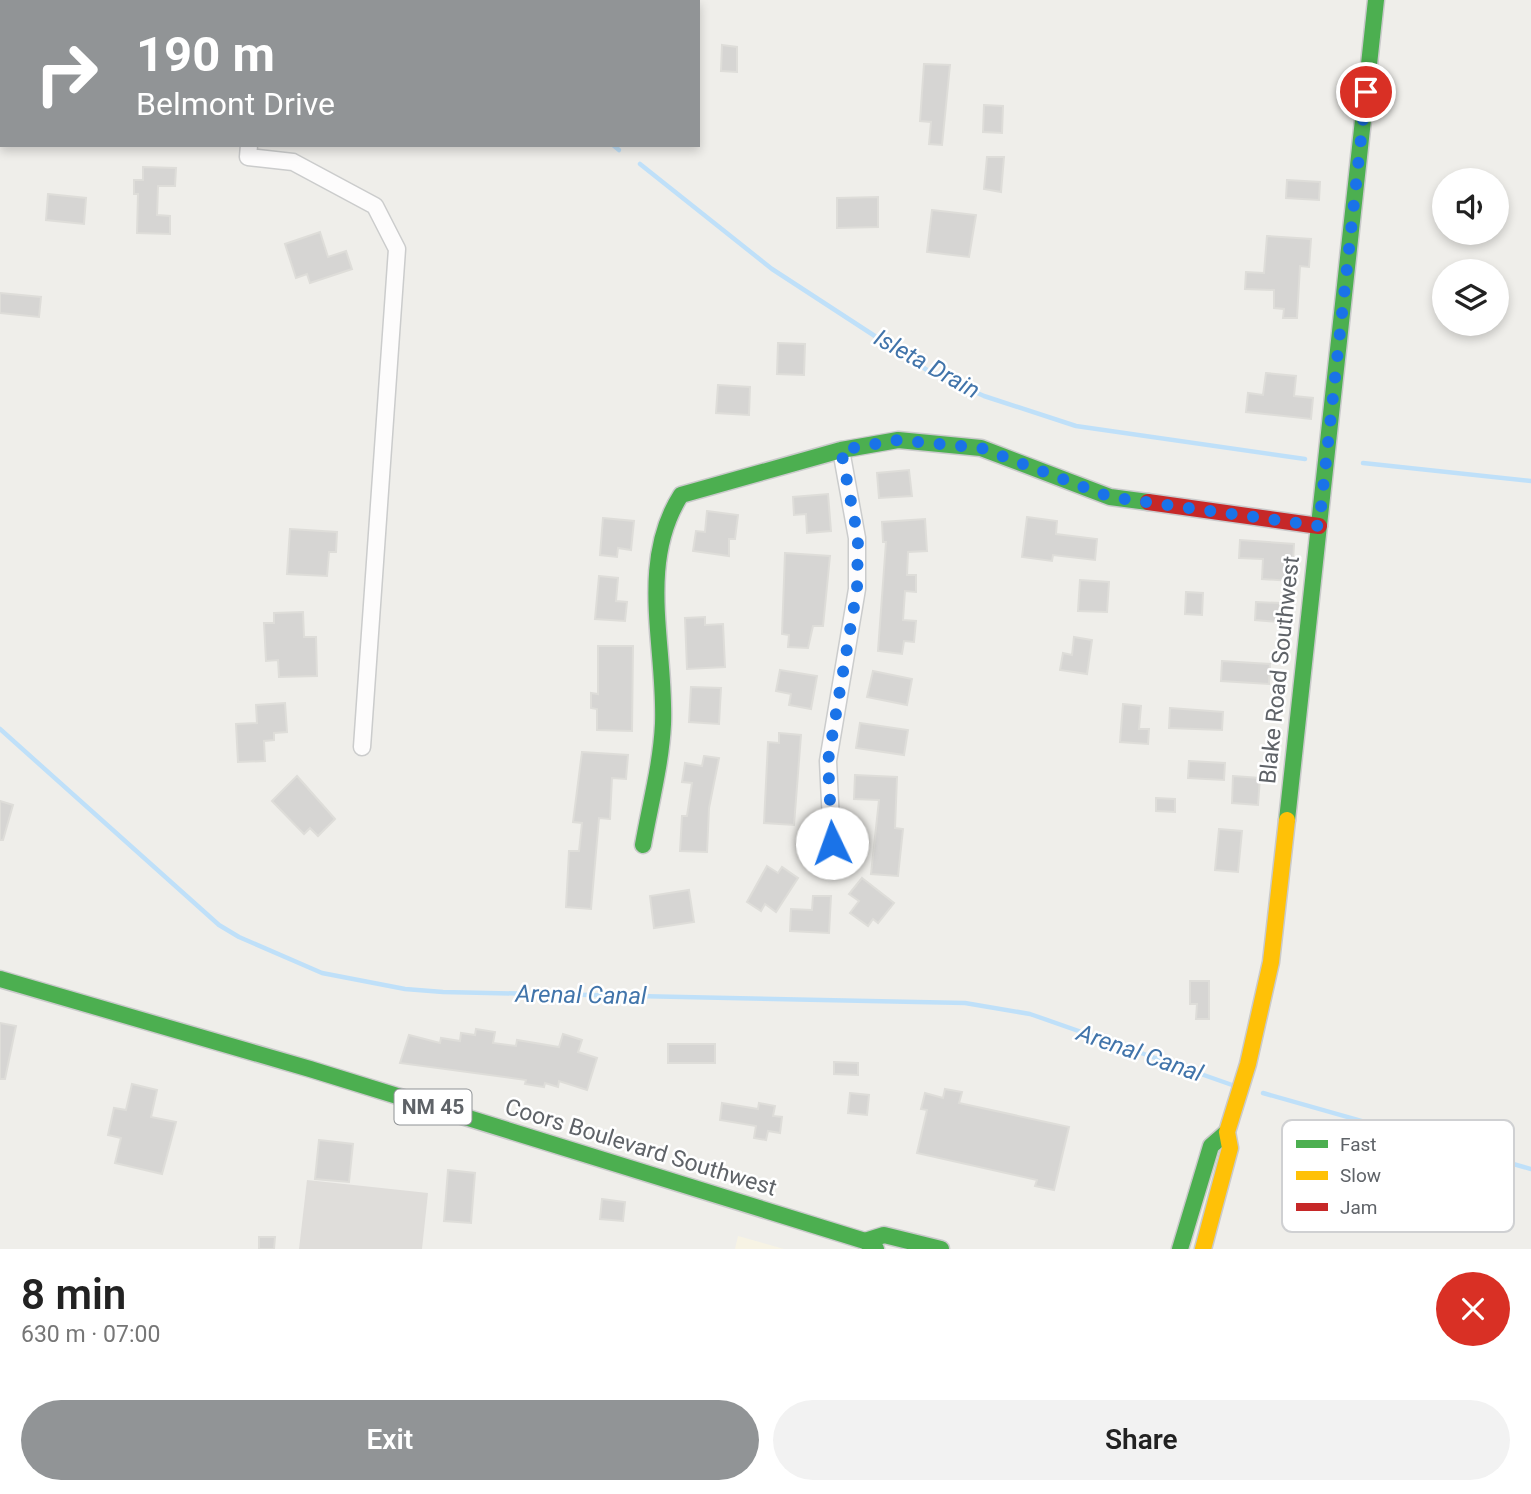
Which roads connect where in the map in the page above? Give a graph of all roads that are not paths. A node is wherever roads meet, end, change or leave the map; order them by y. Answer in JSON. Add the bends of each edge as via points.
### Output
{"nodes":[{"id":1,"x":1376,"y":0,"type":"edge"},
{"id":2,"x":249,"y":147,"type":"edge"},
{"id":3,"x":841,"y":450,"type":"junction"},
{"id":4,"x":1319,"y":526,"type":"junction"},
{"id":5,"x":362,"y":747,"type":"dead end"},
{"id":6,"x":832,"y":843,"type":"dead end"},
{"id":7,"x":643,"y":845,"type":"dead end"},
{"id":8,"x":0,"y":979,"type":"edge"},
{"id":9,"x":1227,"y":1132,"type":"junction"},
{"id":10,"x":871,"y":1245,"type":"edge"},
{"id":11,"x":941,"y":1249,"type":"edge"},
{"id":12,"x":1180,"y":1249,"type":"edge"},
{"id":13,"x":1203,"y":1249,"type":"edge"}],
"edges":[{"from":1,"to":4,"type":"street","name":"Blake Road Southwest"},
{"from":2,"to":5,"type":"street","via":[[248,157],[293,162],[375,206],[397,249]]},
{"from":3,"to":4,"type":"street","via":[[898,440],[981,448],[1110,497]]},
{"from":3,"to":6,"type":"street","via":[[858,538],[857,589],[828,761]]},
{"from":3,"to":7,"type":"street","via":[[681,495],[668,508],[657,575],[663,724]]},
{"from":4,"to":9,"type":"street","name":"Blake Road Southwest","via":[[1271,962]]},
{"from":8,"to":10,"type":"street","name":"Coors Boulevard Southwest","number":"NM 45","via":[[310,1069]]},
{"from":9,"to":12,"type":"street","name":"Blake Road Southwest","via":[[1211,1146]]},
{"from":9,"to":13,"type":"street","name":"Blake Road Southwest","via":[[1230,1148]]},
{"from":10,"to":11,"type":"street","name":"Coors Boulevard Southwest","via":[[884,1235]]}]}
